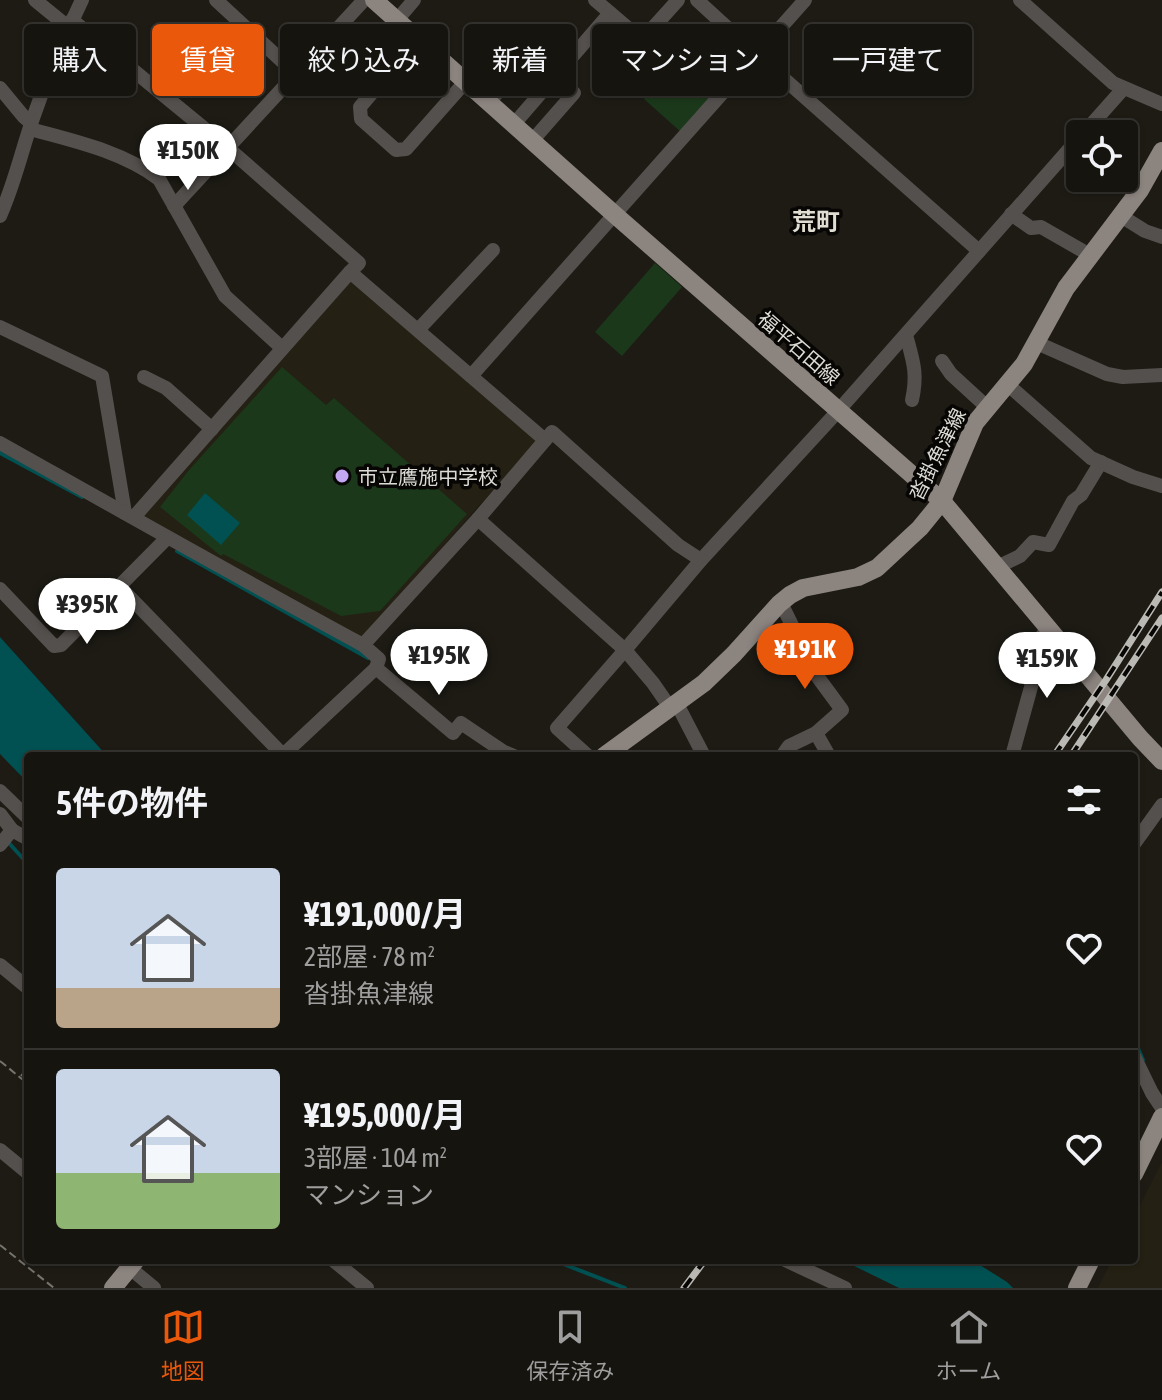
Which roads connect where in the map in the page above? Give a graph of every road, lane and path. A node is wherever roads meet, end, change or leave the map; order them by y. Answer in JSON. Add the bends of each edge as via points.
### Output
{"nodes":[{"id":1,"x":35,"y":0,"type":"edge"},
{"id":2,"x":82,"y":0,"type":"edge"},
{"id":3,"x":216,"y":0,"type":"edge"},
{"id":4,"x":364,"y":0,"type":"edge"},
{"id":5,"x":374,"y":0,"type":"edge"},
{"id":6,"x":414,"y":0,"type":"edge"},
{"id":7,"x":595,"y":0,"type":"edge"},
{"id":8,"x":678,"y":0,"type":"edge"},
{"id":9,"x":697,"y":0,"type":"edge"},
{"id":10,"x":805,"y":0,"type":"edge"},
{"id":11,"x":1026,"y":2,"type":"edge"},
{"id":12,"x":610,"y":13,"type":"junction"},
{"id":13,"x":397,"y":20,"type":"junction"},
{"id":14,"x":70,"y":24,"type":"joint"},
{"id":15,"x":342,"y":24,"type":"edge"},
{"id":16,"x":401,"y":24,"type":"edge"},
{"id":17,"x":723,"y":24,"type":"edge"},
{"id":18,"x":784,"y":24,"type":"edge"},
{"id":19,"x":280,"y":59,"type":"edge"},
{"id":20,"x":448,"y":65,"type":"edge"},
{"id":21,"x":136,"y":76,"type":"edge"},
{"id":22,"x":464,"y":79,"type":"edge"},
{"id":23,"x":788,"y":82,"type":"edge"},
{"id":24,"x":464,"y":83,"type":"edge"},
{"id":25,"x":1123,"y":89,"type":"junction"},
{"id":26,"x":1,"y":91,"type":"edge"},
{"id":27,"x":280,"y":91,"type":"edge"},
{"id":28,"x":42,"y":96,"type":"edge"},
{"id":29,"x":369,"y":96,"type":"edge"},
{"id":30,"x":482,"y":96,"type":"edge"},
{"id":31,"x":494,"y":96,"type":"edge"},
{"id":32,"x":571,"y":96,"type":"edge"},
{"id":33,"x":720,"y":96,"type":"edge"},
{"id":34,"x":489,"y":102,"type":"junction"},
{"id":35,"x":1162,"y":104,"type":"edge"},
{"id":36,"x":1096,"y":120,"type":"edge"},
{"id":37,"x":514,"y":124,"type":"junction"},
{"id":38,"x":30,"y":126,"type":"junction"},
{"id":39,"x":532,"y":141,"type":"junction"},
{"id":40,"x":228,"y":148,"type":"junction"},
{"id":41,"x":1162,"y":151,"type":"edge"},
{"id":42,"x":1066,"y":154,"type":"edge"},
{"id":43,"x":174,"y":206,"type":"junction"},
{"id":44,"x":614,"y":214,"type":"junction"},
{"id":45,"x":1011,"y":214,"type":"junction"},
{"id":46,"x":0,"y":216,"type":"edge"},
{"id":47,"x":1121,"y":216,"type":"junction"},
{"id":48,"x":1162,"y":237,"type":"edge"},
{"id":49,"x":493,"y":250,"type":"dead end"},
{"id":50,"x":979,"y":251,"type":"junction"},
{"id":51,"x":1090,"y":255,"type":"junction"},
{"id":52,"x":350,"y":272,"type":"junction"},
{"id":53,"x":0,"y":327,"type":"edge"},
{"id":54,"x":418,"y":330,"type":"junction"},
{"id":55,"x":906,"y":335,"type":"junction"},
{"id":56,"x":1037,"y":343,"type":"junction"},
{"id":57,"x":282,"y":348,"type":"junction"},
{"id":58,"x":942,"y":361,"type":"dead end"},
{"id":59,"x":1162,"y":375,"type":"edge"},
{"id":60,"x":471,"y":376,"type":"junction"},
{"id":61,"x":144,"y":377,"type":"dead end"},
{"id":62,"x":1007,"y":384,"type":"junction"},
{"id":63,"x":912,"y":400,"type":"dead end"},
{"id":64,"x":987,"y":407,"type":"junction"},
{"id":65,"x":838,"y":411,"type":"junction"},
{"id":66,"x":212,"y":429,"type":"junction"},
{"id":67,"x":545,"y":440,"type":"junction"},
{"id":68,"x":0,"y":443,"type":"edge"},
{"id":69,"x":1101,"y":462,"type":"junction"},
{"id":70,"x":1162,"y":486,"type":"edge"},
{"id":71,"x":942,"y":501,"type":"junction"},
{"id":72,"x":129,"y":515,"type":"junction"},
{"id":73,"x":478,"y":519,"type":"junction"},
{"id":74,"x":167,"y":538,"type":"junction"},
{"id":75,"x":701,"y":560,"type":"junction"},
{"id":76,"x":997,"y":567,"type":"junction"},
{"id":77,"x":119,"y":586,"type":"junction"},
{"id":78,"x":0,"y":589,"type":"edge"},
{"id":79,"x":779,"y":604,"type":"junction"},
{"id":80,"x":1048,"y":628,"type":"junction"},
{"id":81,"x":363,"y":645,"type":"junction"},
{"id":82,"x":625,"y":650,"type":"junction"},
{"id":83,"x":376,"y":668,"type":"junction"},
{"id":84,"x":674,"y":706,"type":"junction"},
{"id":85,"x":816,"y":733,"type":"junction"},
{"id":86,"x":280,"y":752,"type":"edge"},
{"id":87,"x":286,"y":752,"type":"edge"},
{"id":88,"x":504,"y":752,"type":"edge"},
{"id":89,"x":584,"y":752,"type":"edge"},
{"id":90,"x":610,"y":752,"type":"edge"},
{"id":91,"x":702,"y":752,"type":"edge"},
{"id":92,"x":785,"y":752,"type":"edge"},
{"id":93,"x":827,"y":752,"type":"edge"},
{"id":94,"x":1013,"y":752,"type":"edge"},
{"id":95,"x":1162,"y":761,"type":"edge"},
{"id":96,"x":0,"y":791,"type":"edge"},
{"id":97,"x":1162,"y":805,"type":"edge"},
{"id":98,"x":0,"y":814,"type":"edge"},
{"id":99,"x":24,"y":814,"type":"edge"},
{"id":100,"x":12,"y":830,"type":"junction"},
{"id":101,"x":24,"y":837,"type":"edge"},
{"id":102,"x":1138,"y":838,"type":"edge"},
{"id":103,"x":0,"y":845,"type":"edge"},
{"id":104,"x":0,"y":965,"type":"edge"},
{"id":105,"x":24,"y":985,"type":"edge"},
{"id":106,"x":0,"y":1061,"type":"edge"},
{"id":107,"x":1138,"y":1064,"type":"edge"},
{"id":108,"x":24,"y":1072,"type":"edge"},
{"id":109,"x":20,"y":1077,"type":"junction"},
{"id":110,"x":24,"y":1080,"type":"edge"},
{"id":111,"x":1162,"y":1108,"type":"edge"},
{"id":112,"x":1162,"y":1117,"type":"edge"},
{"id":113,"x":0,"y":1150,"type":"edge"},
{"id":114,"x":1138,"y":1166,"type":"edge"},
{"id":115,"x":24,"y":1170,"type":"edge"},
{"id":116,"x":0,"y":1245,"type":"edge"},
{"id":117,"x":131,"y":1264,"type":"edge"},
{"id":118,"x":135,"y":1264,"type":"edge"},
{"id":119,"x":338,"y":1264,"type":"edge"},
{"id":120,"x":794,"y":1264,"type":"edge"},
{"id":121,"x":1089,"y":1264,"type":"edge"},
{"id":122,"x":54,"y":1288,"type":"edge"},
{"id":123,"x":113,"y":1288,"type":"edge"},
{"id":124,"x":154,"y":1288,"type":"edge"},
{"id":125,"x":367,"y":1288,"type":"edge"},
{"id":126,"x":845,"y":1288,"type":"edge"},
{"id":127,"x":1077,"y":1288,"type":"edge"}],
"edges":[{"from":1,"to":14,"type":"street"},
{"from":2,"to":14,"type":"street"},
{"from":3,"to":19,"type":"street"},
{"from":4,"to":15,"type":"street"},
{"from":5,"to":13,"type":"main road","name":"福平石田線"},
{"from":6,"to":13,"type":"street"},
{"from":7,"to":12,"type":"street"},
{"from":8,"to":12,"type":"street","via":[[642,40]]},
{"from":9,"to":17,"type":"street"},
{"from":10,"to":18,"type":"street"},
{"from":11,"to":25,"type":"street"},
{"from":12,"to":37,"type":"street"},
{"from":13,"to":16,"type":"main road","name":"福平石田線"},
{"from":20,"to":22,"type":"main road","name":"福平石田線"},
{"from":21,"to":40,"type":"street"},
{"from":23,"to":50,"type":"street"},
{"from":24,"to":29,"type":"street","via":[[406,149],[396,150],[361,119],[360,107]]},
{"from":25,"to":35,"type":"street"},
{"from":25,"to":36,"type":"street"},
{"from":26,"to":38,"type":"street"},
{"from":27,"to":40,"type":"street"},
{"from":28,"to":38,"type":"street"},
{"from":30,"to":34,"type":"main road","name":"福平石田線"},
{"from":31,"to":34,"type":"street"},
{"from":32,"to":39,"type":"street"},
{"from":33,"to":44,"type":"street"},
{"from":34,"to":37,"type":"main road","name":"福平石田線"},
{"from":37,"to":39,"type":"main road","name":"福平石田線"},
{"from":38,"to":43,"type":"street","via":[[147,171],[159,179]]},
{"from":38,"to":46,"type":"street"},
{"from":39,"to":44,"type":"main road","name":"福平石田線"},
{"from":40,"to":43,"type":"street"},
{"from":40,"to":52,"type":"street","via":[[359,263]]},
{"from":41,"to":47,"type":"main road","name":"沓掛魚津線"},
{"from":42,"to":45,"type":"street"},
{"from":43,"to":57,"type":"street","via":[[225,296]]},
{"from":44,"to":60,"type":"street"},
{"from":44,"to":65,"type":"main road","name":"福平石田線"},
{"from":45,"to":50,"type":"street"},
{"from":45,"to":51,"type":"street"},
{"from":47,"to":48,"type":"street"},
{"from":47,"to":51,"type":"main road","name":"沓掛魚津線"},
{"from":49,"to":54,"type":"street"},
{"from":50,"to":55,"type":"street"},
{"from":51,"to":56,"type":"main road","name":"沓掛魚津線"},
{"from":52,"to":54,"type":"street"},
{"from":52,"to":57,"type":"street"},
{"from":53,"to":72,"type":"street","via":[[102,376]]},
{"from":54,"to":60,"type":"street"},
{"from":55,"to":63,"type":"street","via":[[916,371]]},
{"from":55,"to":65,"type":"street"},
{"from":56,"to":59,"type":"street","via":[[1107,374]]},
{"from":56,"to":62,"type":"main road","name":"沓掛魚津線"},
{"from":57,"to":66,"type":"street"},
{"from":58,"to":64,"type":"street"},
{"from":60,"to":67,"type":"street"},
{"from":61,"to":66,"type":"street","via":[[166,388]]},
{"from":62,"to":64,"type":"main road","name":"沓掛魚津線"},
{"from":62,"to":69,"type":"street"},
{"from":64,"to":71,"type":"main road","name":"沓掛魚津線"},
{"from":65,"to":71,"type":"main road","name":"福平石田線"},
{"from":65,"to":75,"type":"street"},
{"from":66,"to":72,"type":"street"},
{"from":67,"to":73,"type":"street"},
{"from":67,"to":75,"type":"street","via":[[552,432]]},
{"from":68,"to":72,"type":"street"},
{"from":69,"to":70,"type":"street"},
{"from":69,"to":76,"type":"street","via":[[1049,545],[1033,542],[1020,556]]},
{"from":71,"to":76,"type":"main road","name":"福平石田線"},
{"from":71,"to":79,"type":"main road","name":"沓掛魚津線","via":[[877,568],[803,588]]},
{"from":72,"to":74,"type":"street"},
{"from":73,"to":81,"type":"street"},
{"from":73,"to":82,"type":"street"},
{"from":74,"to":77,"type":"street"},
{"from":74,"to":81,"type":"street"},
{"from":75,"to":82,"type":"street"},
{"from":76,"to":80,"type":"main road","name":"福平石田線"},
{"from":77,"to":78,"type":"street","via":[[61,645],[54,646]]},
{"from":77,"to":86,"type":"street"},
{"from":79,"to":84,"type":"main road","name":"沓掛魚津線","via":[[734,654]]},
{"from":79,"to":85,"type":"street","via":[[817,676],[842,710]]},
{"from":80,"to":94,"type":"street","via":[[1039,640]]},
{"from":80,"to":95,"type":"main road","name":"福平石田線"},
{"from":81,"to":83,"type":"street","via":[[379,659]]},
{"from":82,"to":84,"type":"street"},
{"from":82,"to":89,"type":"street","via":[[557,728]]},
{"from":83,"to":87,"type":"street"},
{"from":83,"to":88,"type":"street","via":[[453,733],[461,723]]},
{"from":84,"to":90,"type":"main road","name":"沓掛魚津線"},
{"from":84,"to":91,"type":"street"},
{"from":85,"to":92,"type":"street"},
{"from":85,"to":93,"type":"street"},
{"from":96,"to":99,"type":"street"},
{"from":97,"to":102,"type":"street"},
{"from":98,"to":100,"type":"street"},
{"from":100,"to":101,"type":"street"},
{"from":100,"to":103,"type":"street"},
{"from":104,"to":105,"type":"street"},
{"from":106,"to":109,"type":"path"},
{"from":107,"to":111,"type":"street"},
{"from":108,"to":109,"type":"path"},
{"from":109,"to":110,"type":"path"},
{"from":112,"to":114,"type":"main road"},
{"from":113,"to":115,"type":"street"},
{"from":116,"to":122,"type":"path"},
{"from":117,"to":123,"type":"main road"},
{"from":118,"to":124,"type":"street"},
{"from":119,"to":125,"type":"street"},
{"from":120,"to":126,"type":"street"},
{"from":121,"to":127,"type":"main road"}]}
